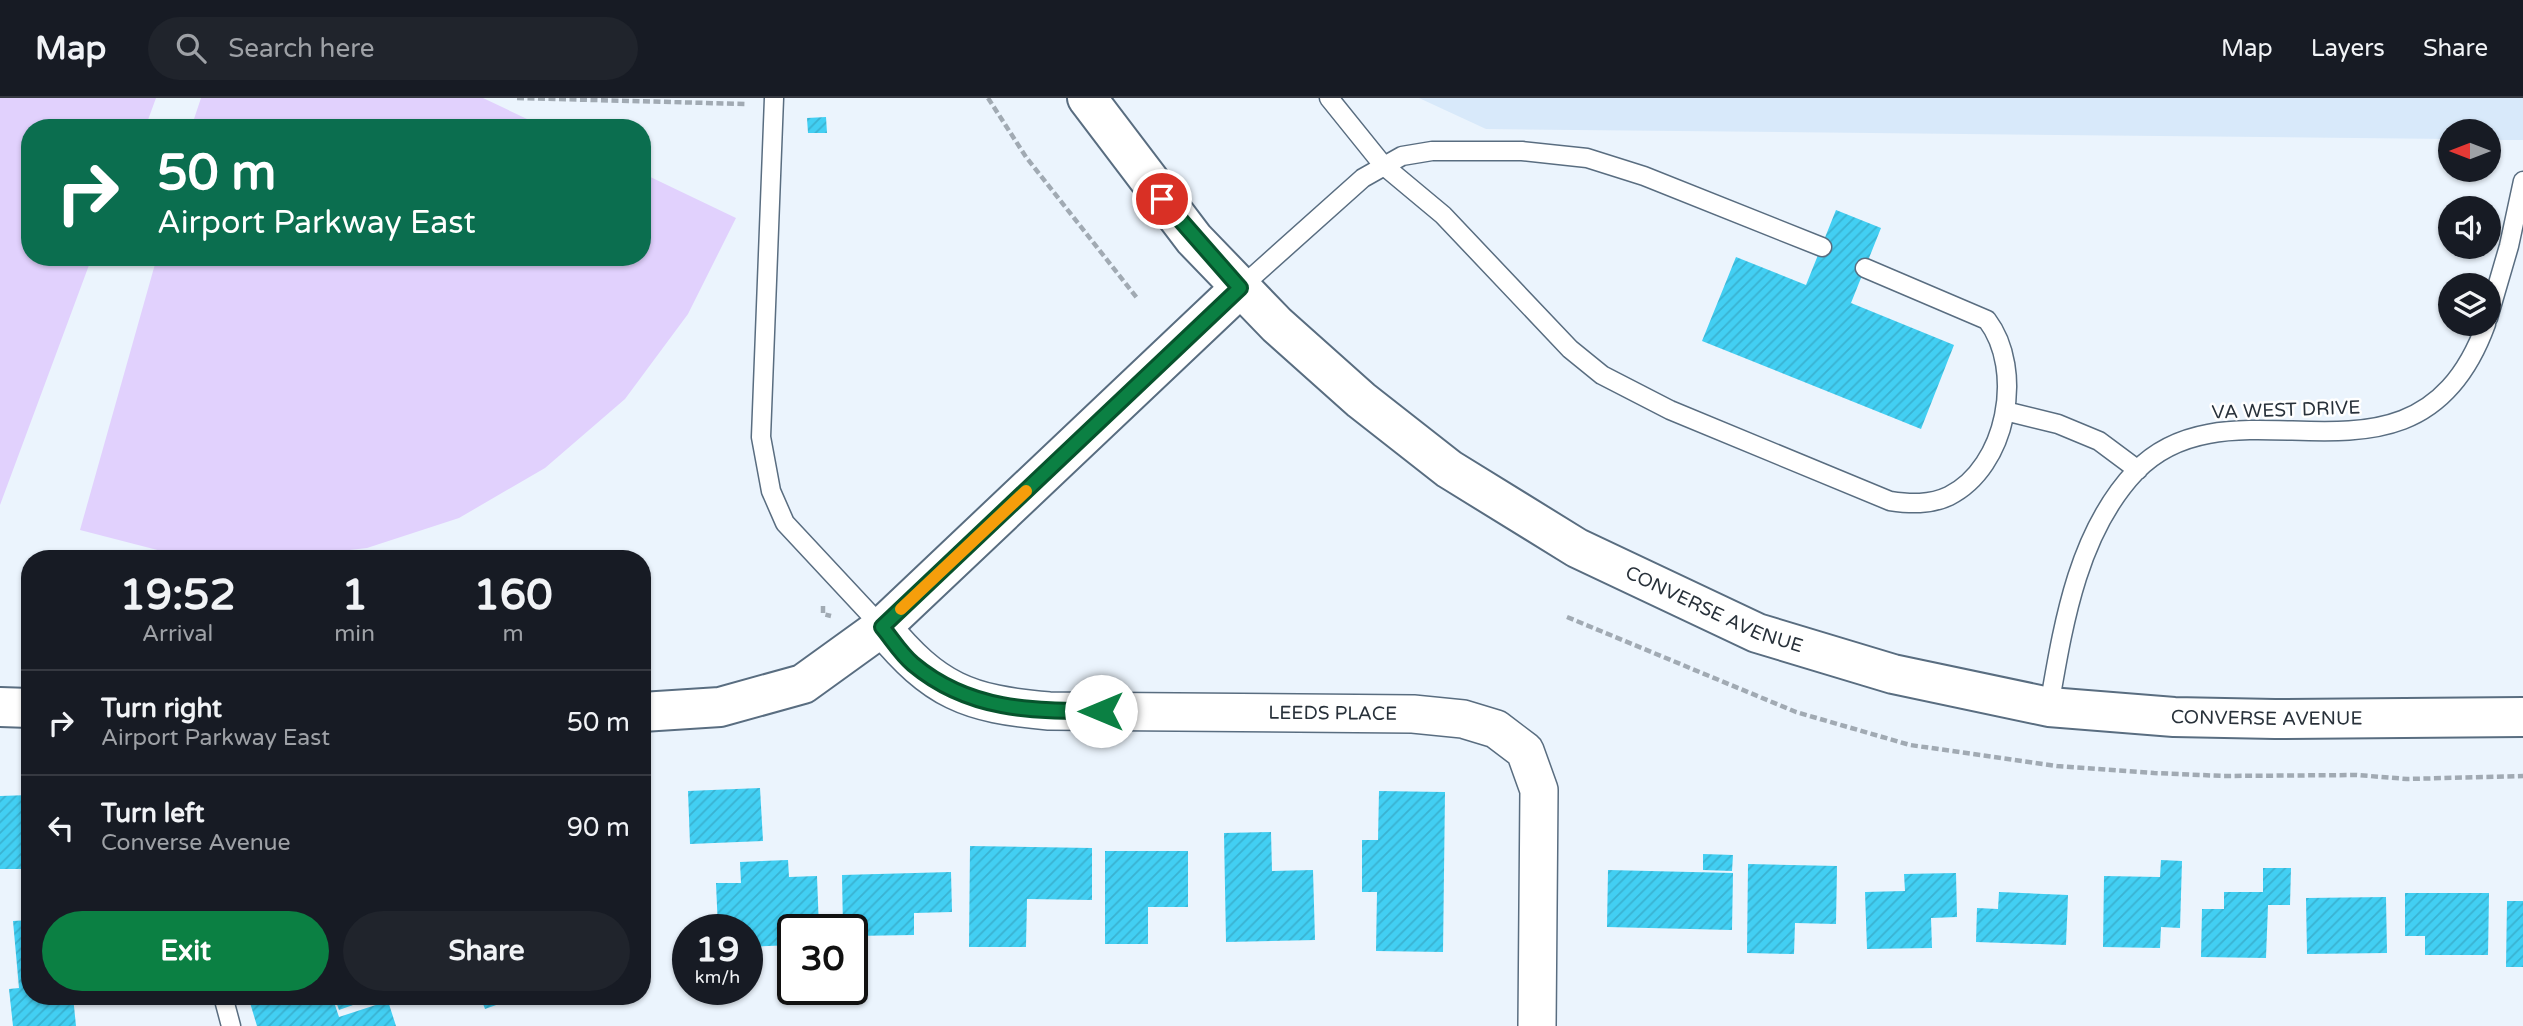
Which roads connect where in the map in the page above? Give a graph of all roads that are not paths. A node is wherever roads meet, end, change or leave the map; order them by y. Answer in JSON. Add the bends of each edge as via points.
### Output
{"nodes":[{"id":1,"x":774,"y":98,"type":"edge"},
{"id":2,"x":1087,"y":98,"type":"edge"},
{"id":3,"x":1329,"y":98,"type":"edge"},
{"id":4,"x":1383,"y":165,"type":"junction"},
{"id":5,"x":2523,"y":181,"type":"edge"},
{"id":6,"x":1822,"y":247,"type":"dead end"},
{"id":7,"x":1865,"y":268,"type":"dead end"},
{"id":8,"x":2501,"y":273,"type":"edge"},
{"id":9,"x":1240,"y":288,"type":"junction"},
{"id":10,"x":2481,"y":336,"type":"edge"},
{"id":11,"x":2005,"y":411,"type":"junction"},
{"id":12,"x":2138,"y":470,"type":"junction"},
{"id":13,"x":882,"y":627,"type":"junction"},
{"id":14,"x":2049,"y":707,"type":"junction"},
{"id":15,"x":0,"y":708,"type":"edge"},
{"id":16,"x":21,"y":708,"type":"edge"},
{"id":17,"x":651,"y":711,"type":"edge"},
{"id":18,"x":2523,"y":717,"type":"edge"},
{"id":19,"x":225,"y":1005,"type":"edge"},
{"id":20,"x":231,"y":1026,"type":"edge"},
{"id":21,"x":1537,"y":1026,"type":"edge"}],
"edges":[{"from":1,"to":13,"type":"lane","via":[[761,436],[771,491],[785,523]]},
{"from":2,"to":9,"type":"main road","name":"CONVERSE AVENUE","via":[[1186,229]]},
{"from":3,"to":4,"type":"lane"},
{"from":4,"to":6,"type":"lane","via":[[1432,150],[1522,150],[1587,158]]},
{"from":4,"to":9,"type":"lane","via":[[1340,196]]},
{"from":4,"to":11,"type":"lane","via":[[1443,215],[1570,349],[1602,375],[1670,410],[1890,500],[1928,503],[1968,484],[1983,465]]},
{"from":5,"to":8,"type":"lane"},
{"from":7,"to":11,"type":"lane","via":[[1987,320],[2002,347]]},
{"from":9,"to":13,"type":"main road"},
{"from":9,"to":14,"type":"main road","name":"CONVERSE AVENUE","via":[[1361,400],[1449,469],[1577,548],[1757,633],[1894,674]]},
{"from":10,"to":12,"type":"lane","name":"VA WEST DRIVE","via":[[2466,369],[2448,390],[2401,420],[2353,432],[2208,433],[2157,454]]},
{"from":11,"to":12,"type":"lane","via":[[2058,424],[2099,441]]},
{"from":12,"to":14,"type":"lane","name":"VA WEST DRIVE","via":[[2105,513],[2091,542],[2061,632]]},
{"from":13,"to":17,"type":"main road","via":[[803,684],[720,707]]},
{"from":13,"to":21,"type":"street","name":"LEEDS PLACE","via":[[912,663],[954,691],[997,706],[1049,711],[1413,714],[1463,719],[1496,729],[1525,751],[1539,790]]},
{"from":14,"to":18,"type":"main road","name":"CONVERSE AVENUE","via":[[2262,719]]},
{"from":15,"to":16,"type":"main road"},
{"from":19,"to":20,"type":"lane"}]}
